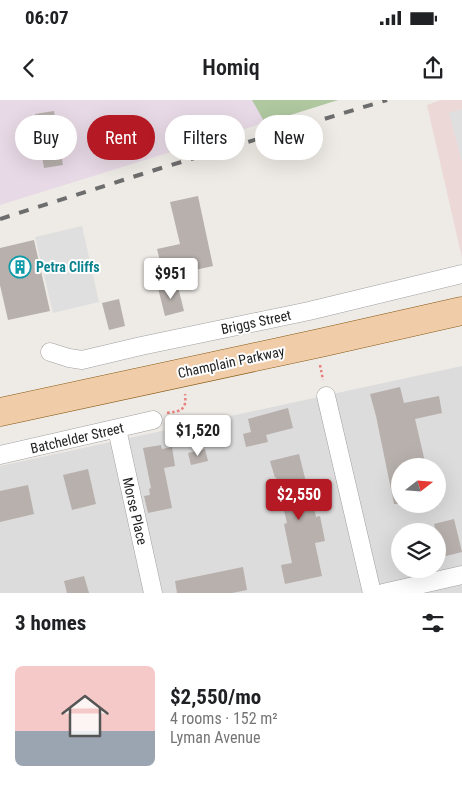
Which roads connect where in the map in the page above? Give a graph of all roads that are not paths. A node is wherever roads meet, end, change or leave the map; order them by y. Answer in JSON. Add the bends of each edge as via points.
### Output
{"nodes":[{"id":1,"x":462,"y":274,"type":"edge"},
{"id":2,"x":462,"y":311,"type":"edge"},
{"id":3,"x":50,"y":352,"type":"dead end"},
{"id":4,"x":326,"y":396,"type":"dead end"},
{"id":5,"x":0,"y":412,"type":"edge"},
{"id":6,"x":154,"y":420,"type":"road end"},
{"id":7,"x":116,"y":429,"type":"junction"},
{"id":8,"x":0,"y":455,"type":"edge"},
{"id":9,"x":462,"y":575,"type":"edge"},
{"id":10,"x":153,"y":593,"type":"edge"},
{"id":11,"x":372,"y":593,"type":"edge"},
{"id":12,"x":383,"y":593,"type":"edge"}],
"edges":[{"from":1,"to":3,"type":"street","name":"Briggs Street","via":[[82,360]]},
{"from":2,"to":5,"type":"main road","name":"Champlain Parkway"},
{"from":4,"to":11,"type":"street"},
{"from":6,"to":7,"type":"street","name":"Batchelder Street"},
{"from":7,"to":8,"type":"street","name":"Batchelder Street"},
{"from":7,"to":10,"type":"street","name":"Morse Place"},
{"from":9,"to":12,"type":"street"}]}
